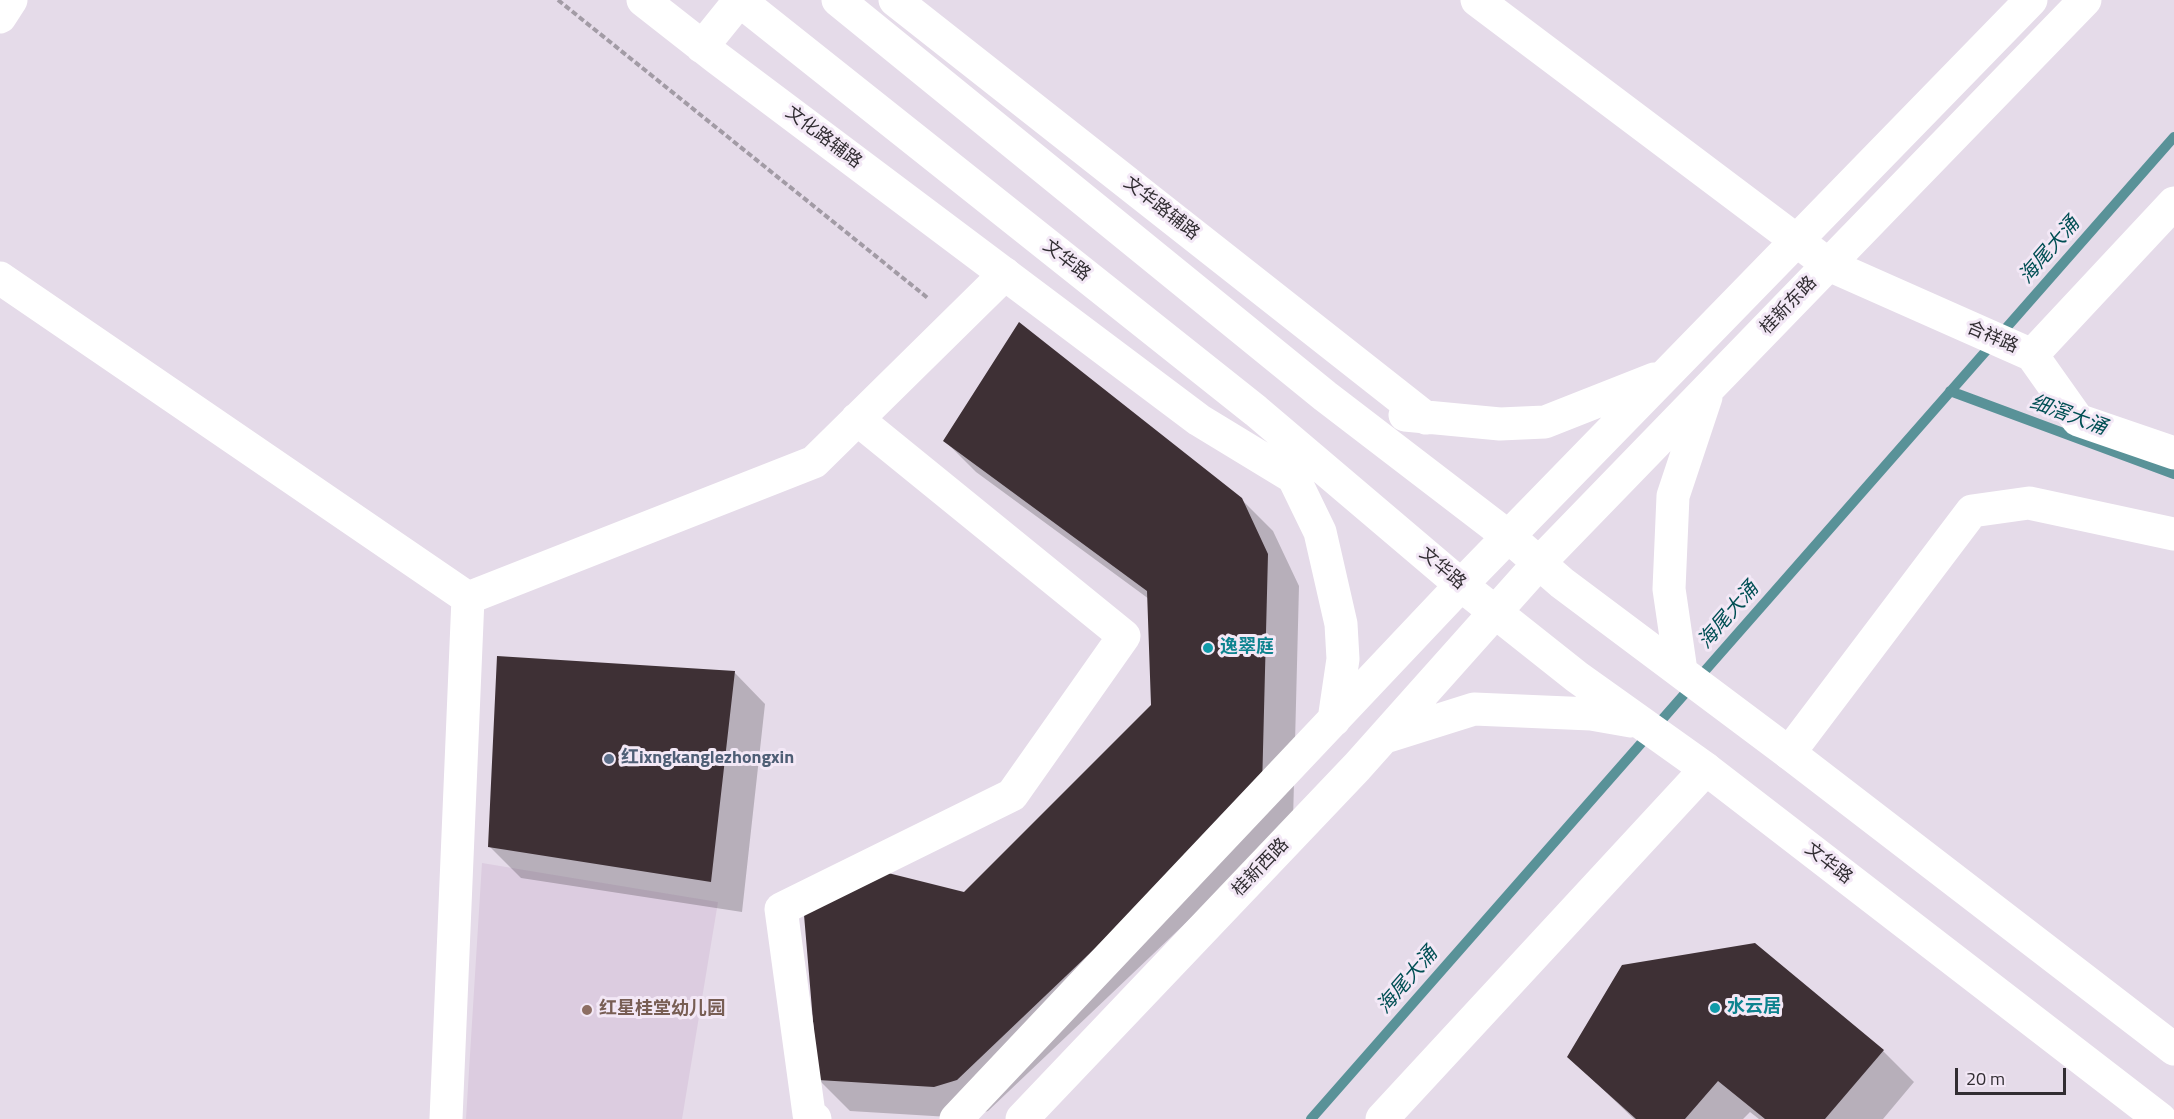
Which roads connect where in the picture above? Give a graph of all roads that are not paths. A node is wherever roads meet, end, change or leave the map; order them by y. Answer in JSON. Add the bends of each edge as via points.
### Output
{"nodes":[{"id":1,"x":11,"y":0,"type":"edge"},
{"id":2,"x":643,"y":0,"type":"edge"},
{"id":3,"x":739,"y":0,"type":"edge"},
{"id":4,"x":838,"y":0,"type":"edge"},
{"id":5,"x":895,"y":0,"type":"edge"},
{"id":6,"x":1477,"y":0,"type":"edge"},
{"id":7,"x":2031,"y":0,"type":"edge"},
{"id":8,"x":2085,"y":0,"type":"edge"},
{"id":9,"x":0,"y":17,"type":"edge"},
{"id":10,"x":702,"y":47,"type":"junction"},
{"id":11,"x":2174,"y":203,"type":"edge"},
{"id":12,"x":1797,"y":240,"type":"junction"},
{"id":13,"x":1829,"y":265,"type":"junction"},
{"id":14,"x":1005,"y":274,"type":"junction"},
{"id":15,"x":0,"y":278,"type":"edge"},
{"id":16,"x":2032,"y":355,"type":"junction"},
{"id":17,"x":1667,"y":374,"type":"junction"},
{"id":18,"x":1708,"y":389,"type":"junction"},
{"id":19,"x":1325,"y":396,"type":"junction"},
{"id":20,"x":1256,"y":411,"type":"junction"},
{"id":21,"x":1426,"y":418,"type":"junction"},
{"id":22,"x":857,"y":419,"type":"junction"},
{"id":23,"x":2174,"y":453,"type":"edge"},
{"id":24,"x":1296,"y":479,"type":"junction"},
{"id":25,"x":2174,"y":534,"type":"edge"},
{"id":26,"x":1509,"y":537,"type":"junction"},
{"id":27,"x":1540,"y":562,"type":"junction"},
{"id":28,"x":1461,"y":585,"type":"junction"},
{"id":29,"x":468,"y":598,"type":"junction"},
{"id":30,"x":1495,"y":612,"type":"junction"},
{"id":31,"x":1681,"y":671,"type":"junction"},
{"id":32,"x":1334,"y":720,"type":"junction"},
{"id":33,"x":1640,"y":723,"type":"junction"},
{"id":34,"x":1383,"y":738,"type":"junction"},
{"id":35,"x":1788,"y":752,"type":"junction"},
{"id":36,"x":1704,"y":768,"type":"junction"},
{"id":37,"x":2174,"y":1049,"type":"edge"},
{"id":38,"x":446,"y":1119,"type":"edge"},
{"id":39,"x":814,"y":1119,"type":"edge"},
{"id":40,"x":956,"y":1119,"type":"edge"},
{"id":41,"x":1022,"y":1119,"type":"edge"},
{"id":42,"x":1382,"y":1119,"type":"edge"},
{"id":43,"x":2160,"y":1119,"type":"edge"}],
"edges":[{"from":1,"to":9,"type":"street"},
{"from":2,"to":10,"type":"street","name":"文化路辅路"},
{"from":3,"to":10,"type":"street"},
{"from":3,"to":20,"type":"street","name":"文华路"},
{"from":4,"to":19,"type":"street"},
{"from":5,"to":21,"type":"street","name":"文华路辅路"},
{"from":6,"to":12,"type":"street","name":"合祥路"},
{"from":7,"to":12,"type":"street"},
{"from":8,"to":13,"type":"street","name":"桂新东路"},
{"from":10,"to":14,"type":"street","name":"文化路辅路"},
{"from":11,"to":16,"type":"street","name":"合祥路"},
{"from":12,"to":13,"type":"street","name":"合祥路"},
{"from":12,"to":17,"type":"street"},
{"from":13,"to":16,"type":"street","name":"合祥路"},
{"from":13,"to":18,"type":"street","name":"桂新东路"},
{"from":14,"to":22,"type":"street"},
{"from":14,"to":24,"type":"street","via":[[1199,420]]},
{"from":15,"to":29,"type":"street"},
{"from":16,"to":23,"type":"street","via":[[2078,420]]},
{"from":17,"to":21,"type":"street","via":[[1545,422],[1500,424]]},
{"from":17,"to":26,"type":"street"},
{"from":18,"to":27,"type":"street","name":"桂新东路"},
{"from":18,"to":31,"type":"street","via":[[1673,496],[1669,589]]},
{"from":19,"to":21,"type":"street"},
{"from":19,"to":26,"type":"street"},
{"from":20,"to":24,"type":"street"},
{"from":20,"to":28,"type":"street","name":"文华路"},
{"from":22,"to":29,"type":"street","via":[[814,462]]},
{"from":22,"to":39,"type":"street","via":[[1124,636],[1012,795],[781,909],[809,1114]]},
{"from":24,"to":32,"type":"street","via":[[1320,532],[1341,624],[1343,659]]},
{"from":25,"to":35,"type":"street","via":[[2029,502],[1972,511]]},
{"from":26,"to":27,"type":"street"},
{"from":26,"to":28,"type":"street"},
{"from":27,"to":30,"type":"street","name":"桂新东路"},
{"from":27,"to":31,"type":"street","via":[[1562,583]]},
{"from":28,"to":30,"type":"street","name":"文华路"},
{"from":28,"to":32,"type":"street"},
{"from":29,"to":38,"type":"street"},
{"from":30,"to":33,"type":"street","name":"文华路"},
{"from":30,"to":34,"type":"street","name":"桂新西路"},
{"from":31,"to":35,"type":"street"},
{"from":32,"to":40,"type":"street"},
{"from":33,"to":34,"type":"street","via":[[1591,714],[1474,709]]},
{"from":33,"to":36,"type":"street","name":"文华路"},
{"from":34,"to":41,"type":"street","name":"桂新西路"},
{"from":35,"to":37,"type":"street"},
{"from":36,"to":42,"type":"street"},
{"from":36,"to":43,"type":"street","name":"文华路"}]}
